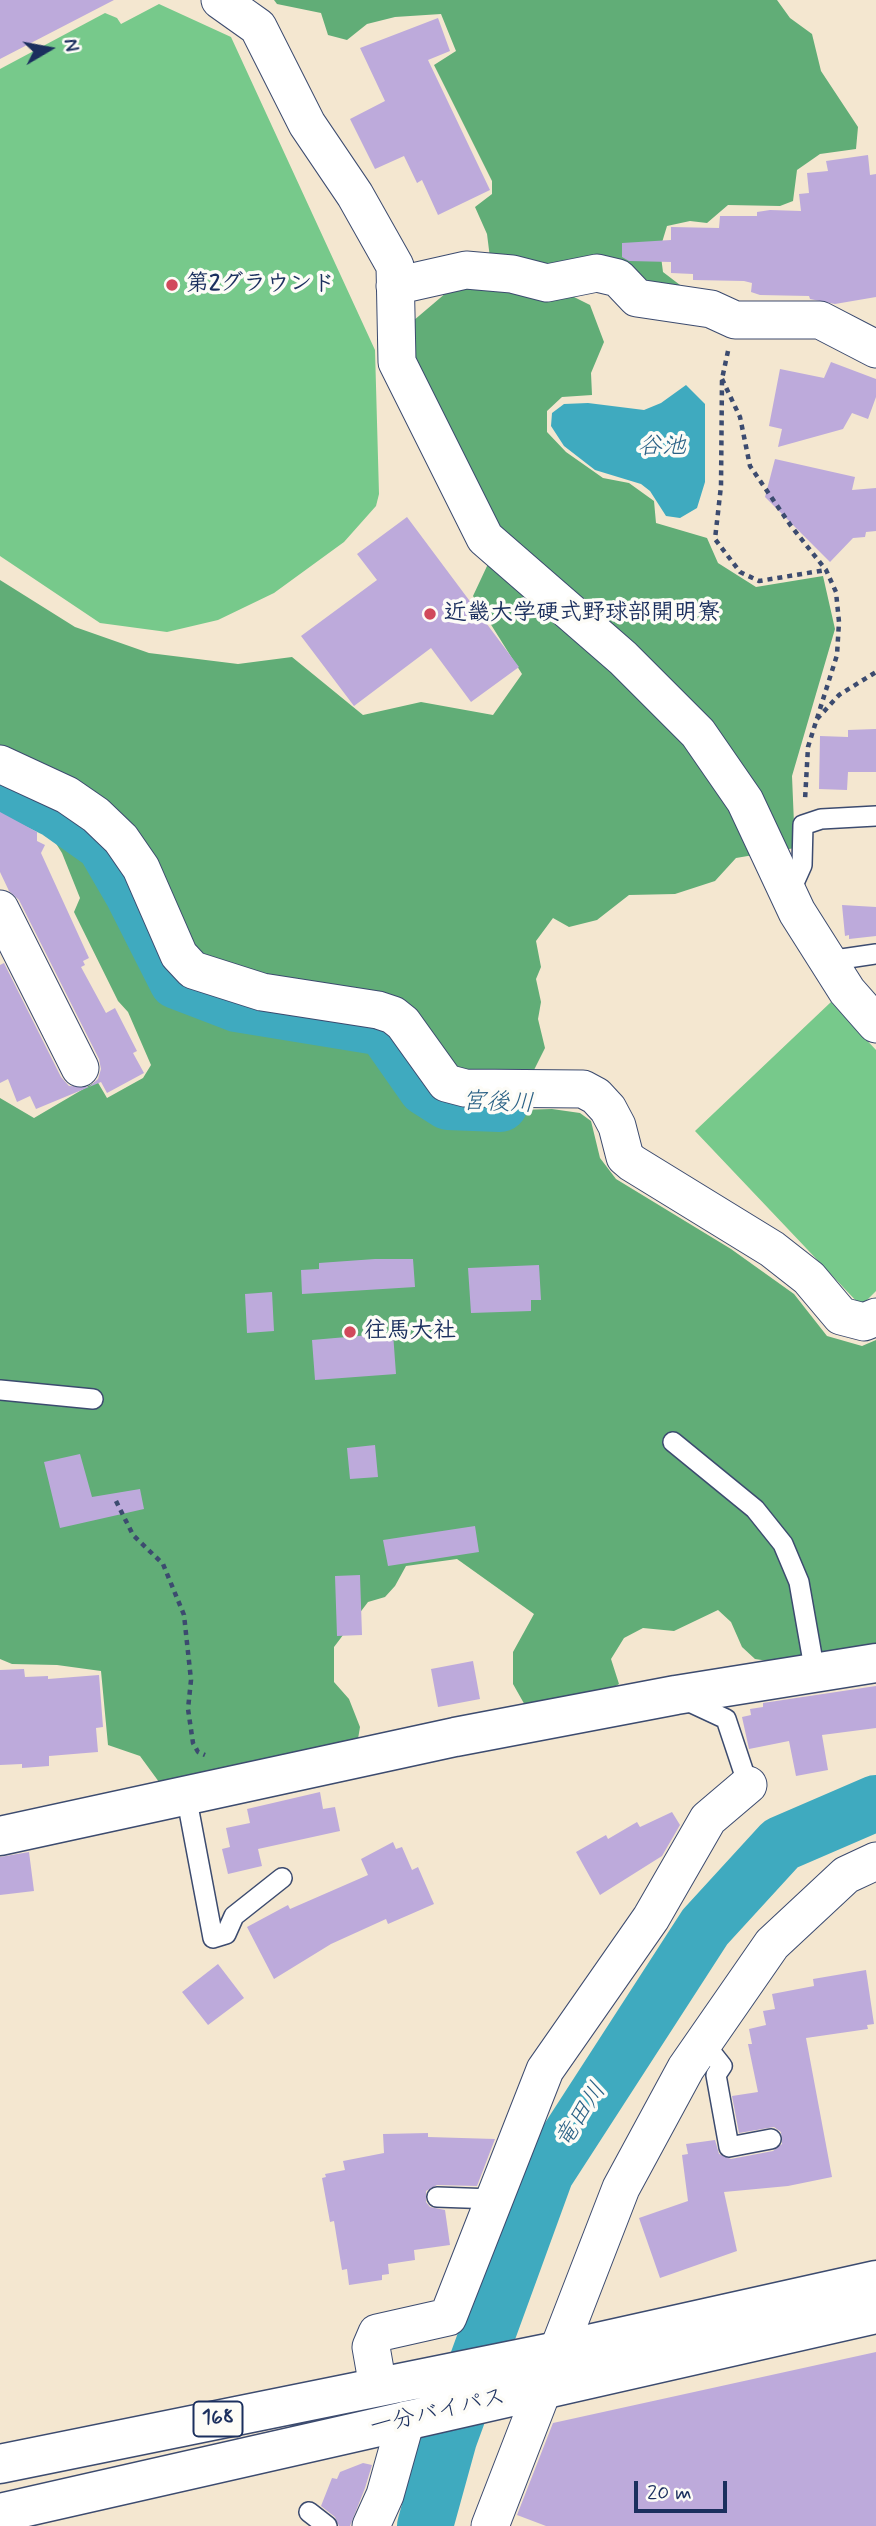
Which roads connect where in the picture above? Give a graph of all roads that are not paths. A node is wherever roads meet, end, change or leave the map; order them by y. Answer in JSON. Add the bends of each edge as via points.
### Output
{"nodes":[{"id":1,"x":220,"y":0,"type":"edge"},
{"id":2,"x":395,"y":286,"type":"junction"},
{"id":3,"x":876,"y":349,"type":"edge"},
{"id":4,"x":0,"y":764,"type":"edge"},
{"id":5,"x":876,"y":816,"type":"edge"},
{"id":6,"x":789,"y":894,"type":"junction"},
{"id":7,"x":4,"y":929,"type":"edge"},
{"id":8,"x":876,"y":954,"type":"edge"},
{"id":9,"x":828,"y":961,"type":"junction"},
{"id":10,"x":876,"y":1024,"type":"edge"},
{"id":11,"x":80,"y":1068,"type":"dead end"},
{"id":12,"x":876,"y":1317,"type":"edge"},
{"id":13,"x":0,"y":1390,"type":"edge"},
{"id":14,"x":93,"y":1399,"type":"dead end"},
{"id":15,"x":673,"y":1442,"type":"dead end"},
{"id":16,"x":876,"y":1663,"type":"edge"},
{"id":17,"x":815,"y":1673,"type":"junction"},
{"id":18,"x":676,"y":1695,"type":"junction"},
{"id":19,"x":748,"y":1785,"type":"joint"},
{"id":20,"x":186,"y":1795,"type":"junction"},
{"id":21,"x":0,"y":1836,"type":"edge"},
{"id":22,"x":876,"y":1861,"type":"edge"},
{"id":23,"x":282,"y":1878,"type":"dead end"},
{"id":24,"x":703,"y":2042,"type":"junction"},
{"id":25,"x":771,"y":2139,"type":"dead end"},
{"id":26,"x":437,"y":2197,"type":"dead end"},
{"id":27,"x":493,"y":2199,"type":"junction"},
{"id":28,"x":876,"y":2280,"type":"edge"},
{"id":29,"x":876,"y":2314,"type":"edge"},
{"id":30,"x":557,"y":2351,"type":"junction"},
{"id":31,"x":378,"y":2386,"type":"junction"},
{"id":32,"x":544,"y":2389,"type":"junction"},
{"id":33,"x":405,"y":2420,"type":"junction"},
{"id":34,"x":0,"y":2464,"type":"edge"},
{"id":35,"x":309,"y":2512,"type":"dead end"},
{"id":36,"x":0,"y":2513,"type":"edge"},
{"id":37,"x":327,"y":2526,"type":"edge"},
{"id":38,"x":371,"y":2526,"type":"edge"},
{"id":39,"x":490,"y":2526,"type":"edge"}],
"edges":[{"from":1,"to":2,"type":"street","via":[[258,27],[307,124],[355,195],[394,266]]},
{"from":2,"to":3,"type":"street","via":[[466,270],[547,283],[597,273],[618,278],[637,298],[686,303],[738,320],[820,320]]},
{"from":2,"to":6,"type":"street","via":[[397,362],[485,538],[623,658],[698,733],[745,801]]},
{"from":4,"to":12,"type":"street","via":[[67,795],[121,839],[141,868],[179,955],[193,970],[262,992],[393,1015],[446,1083],[465,1088],[583,1089],[608,1110],[625,1157],[632,1163],[772,1249],[808,1278],[841,1316],[864,1322]]},
{"from":5,"to":6,"type":"lane","via":[[821,819],[803,825],[802,865]]},
{"from":6,"to":9,"type":"street"},
{"from":7,"to":11,"type":"street"},
{"from":8,"to":9,"type":"lane"},
{"from":9,"to":10,"type":"street","via":[[846,991]]},
{"from":13,"to":14,"type":"lane"},
{"from":15,"to":17,"type":"lane","via":[[755,1509],[783,1544],[799,1582]]},
{"from":16,"to":17,"type":"main road"},
{"from":17,"to":18,"type":"main road"},
{"from":18,"to":19,"type":"lane","via":[[726,1719]]},
{"from":18,"to":20,"type":"main road"},
{"from":19,"to":27,"type":"street","via":[[708,1819],[651,1917],[545,2070]]},
{"from":20,"to":21,"type":"main road"},
{"from":20,"to":23,"type":"lane","via":[[213,1938],[226,1934],[234,1916]]},
{"from":22,"to":24,"type":"street","via":[[846,1875],[772,1944]]},
{"from":24,"to":25,"type":"lane","via":[[722,2066],[716,2075],[729,2147]]},
{"from":24,"to":30,"type":"street","via":[[621,2188]]},
{"from":26,"to":27,"type":"lane"},
{"from":27,"to":31,"type":"street","via":[[448,2317],[377,2333],[371,2347]]},
{"from":28,"to":30,"type":"main road","name":"一分バイパス","number":"168"},
{"from":29,"to":32,"type":"main road","name":"一分バイパス","number":"168"},
{"from":30,"to":31,"type":"main road","name":"一分バイパス","number":"168"},
{"from":30,"to":32,"type":"street"},
{"from":31,"to":34,"type":"main road","name":"一分バイパス","number":"168"},
{"from":32,"to":33,"type":"main road","name":"一分バイパス","number":"168"},
{"from":32,"to":39,"type":"street"},
{"from":33,"to":36,"type":"main road","name":"一分バイパス","number":"168"},
{"from":33,"to":38,"type":"street","via":[[385,2495]]},
{"from":35,"to":37,"type":"lane"}]}
